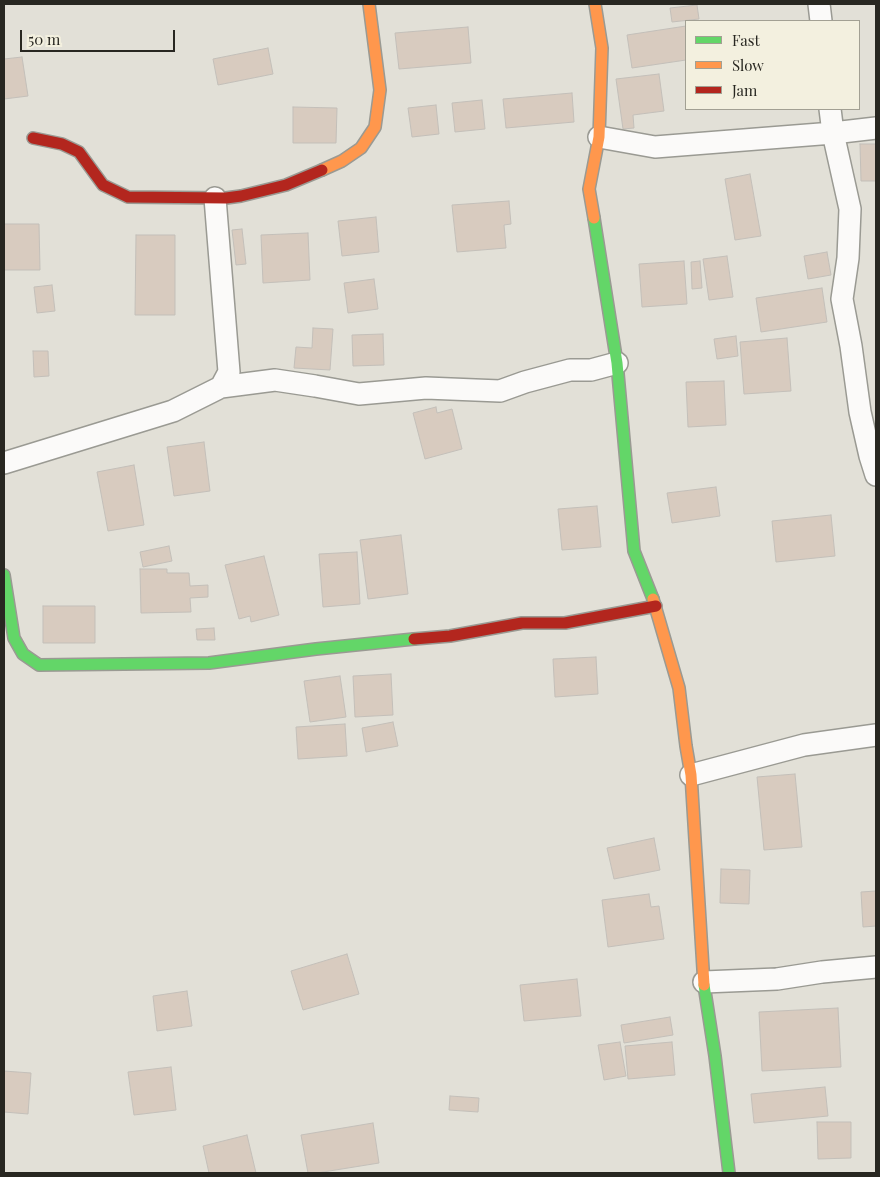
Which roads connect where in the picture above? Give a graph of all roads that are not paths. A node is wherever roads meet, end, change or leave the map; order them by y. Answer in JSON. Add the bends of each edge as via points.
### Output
{"nodes":[{"id":1,"x":369,"y":4,"type":"edge"},
{"id":2,"x":595,"y":4,"type":"edge"},
{"id":3,"x":819,"y":4,"type":"edge"},
{"id":4,"x":821,"y":20,"type":"edge"},
{"id":5,"x":830,"y":110,"type":"edge"},
{"id":6,"x":876,"y":128,"type":"edge"},
{"id":7,"x":833,"y":133,"type":"junction"},
{"id":8,"x":599,"y":137,"type":"junction"},
{"id":9,"x":32,"y":138,"type":"dead end"},
{"id":10,"x":215,"y":198,"type":"junction"},
{"id":11,"x":617,"y":363,"type":"junction"},
{"id":12,"x":220,"y":388,"type":"junction"},
{"id":13,"x":4,"y":463,"type":"edge"},
{"id":14,"x":876,"y":475,"type":"edge"},
{"id":15,"x":4,"y":575,"type":"edge"},
{"id":16,"x":656,"y":606,"type":"junction"},
{"id":17,"x":876,"y":735,"type":"edge"},
{"id":18,"x":691,"y":775,"type":"junction"},
{"id":19,"x":876,"y":966,"type":"edge"},
{"id":20,"x":704,"y":982,"type":"junction"},
{"id":21,"x":729,"y":1173,"type":"edge"}],
"edges":[{"from":1,"to":10,"type":"street","via":[[380,90],[375,127],[361,148],[342,161],[286,185],[241,196]]},
{"from":2,"to":8,"type":"street","via":[[602,48]]},
{"from":3,"to":4,"type":"street"},
{"from":5,"to":7,"type":"street"},
{"from":6,"to":7,"type":"street"},
{"from":7,"to":8,"type":"street","via":[[655,147]]},
{"from":7,"to":14,"type":"street","via":[[850,209],[842,298],[860,412]]},
{"from":8,"to":11,"type":"street","via":[[589,189]]},
{"from":9,"to":10,"type":"street","via":[[62,144],[79,152],[102,185],[128,198]]},
{"from":10,"to":12,"type":"street","via":[[229,372]]},
{"from":11,"to":12,"type":"street","via":[[591,370],[570,370],[500,392],[426,388],[359,394],[275,380]]},
{"from":11,"to":16,"type":"street","via":[[634,551]]},
{"from":12,"to":13,"type":"street","via":[[173,411]]},
{"from":15,"to":16,"type":"street","via":[[14,638],[23,654],[39,665],[210,663],[450,636],[522,623],[565,623]]},
{"from":16,"to":18,"type":"street","via":[[679,688]]},
{"from":17,"to":18,"type":"street","via":[[804,745]]},
{"from":18,"to":20,"type":"street"},
{"from":19,"to":20,"type":"street","via":[[777,979]]},
{"from":20,"to":21,"type":"street"}]}
